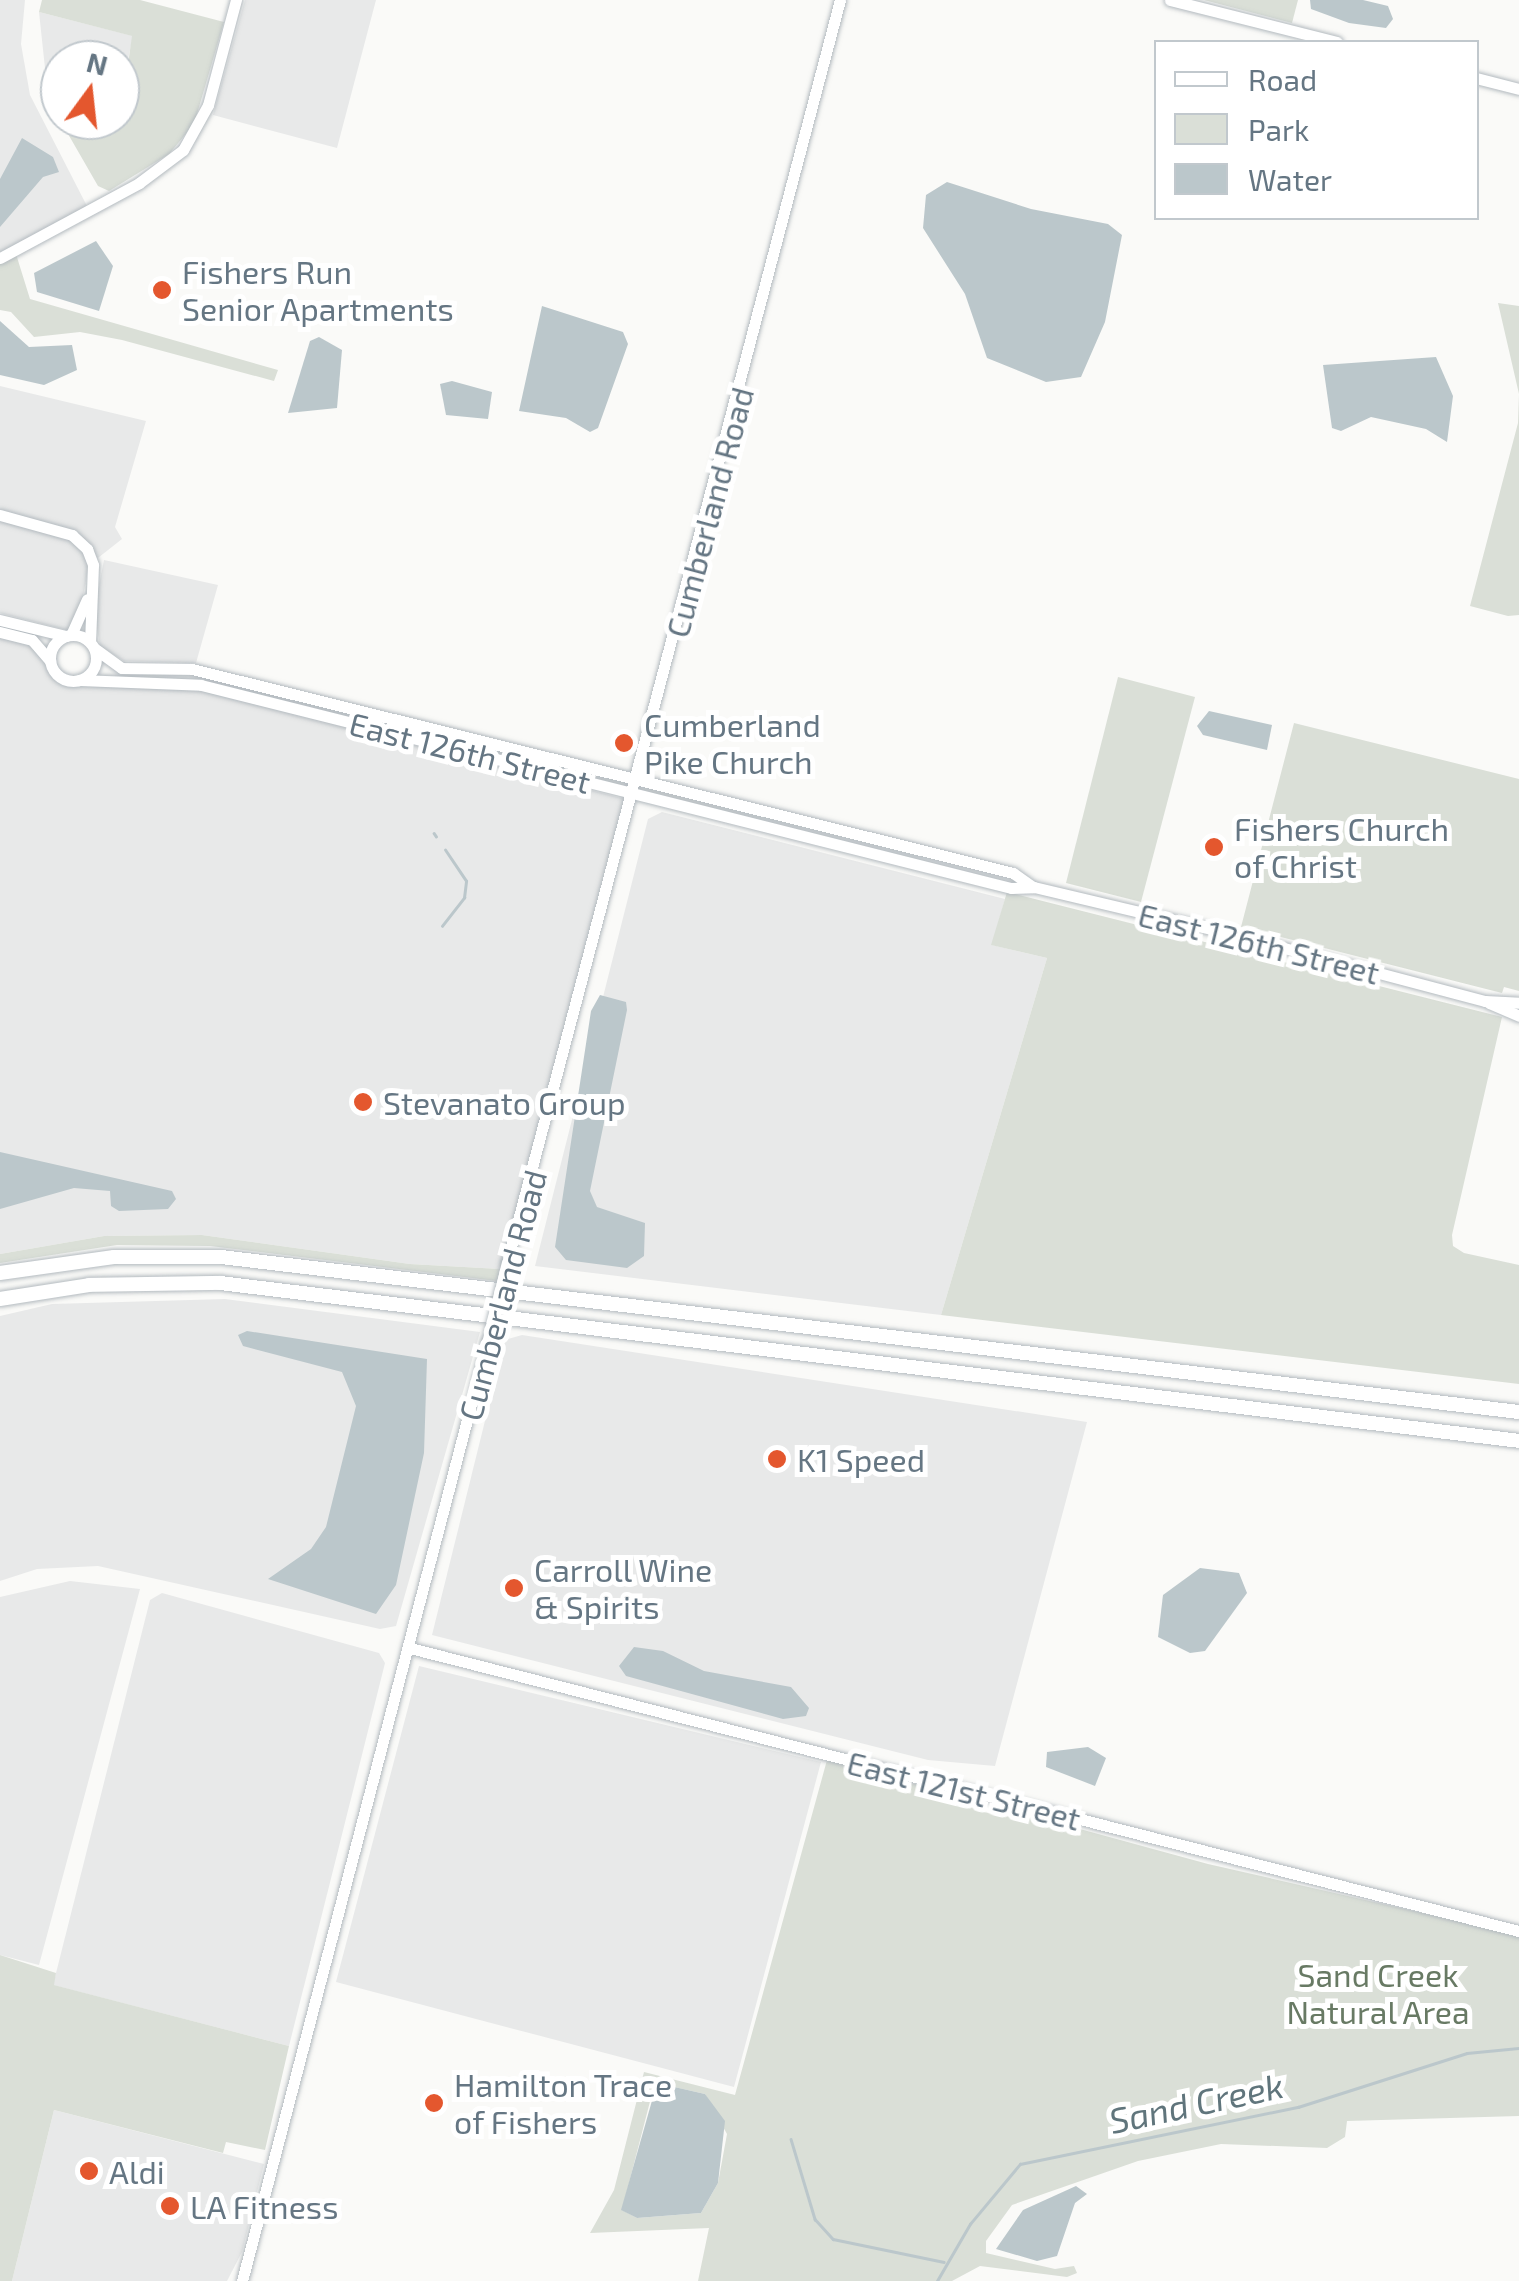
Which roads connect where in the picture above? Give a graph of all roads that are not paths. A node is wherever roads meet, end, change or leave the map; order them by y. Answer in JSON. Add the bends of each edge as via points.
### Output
{"nodes":[{"id":1,"x":236,"y":0,"type":"edge"},
{"id":2,"x":840,"y":0,"type":"edge"},
{"id":3,"x":848,"y":0,"type":"edge"},
{"id":4,"x":1170,"y":0,"type":"edge"},
{"id":5,"x":837,"y":18,"type":"junction"},
{"id":6,"x":1330,"y":40,"type":"edge"},
{"id":7,"x":1479,"y":79,"type":"edge"},
{"id":8,"x":1519,"y":89,"type":"edge"},
{"id":9,"x":0,"y":258,"type":"edge"},
{"id":10,"x":0,"y":515,"type":"edge"},
{"id":11,"x":92,"y":580,"type":"junction"},
{"id":12,"x":0,"y":620,"type":"edge"},
{"id":13,"x":0,"y":632,"type":"edge"},
{"id":14,"x":68,"y":636,"type":"junction"},
{"id":15,"x":92,"y":645,"type":"junction"},
{"id":16,"x":51,"y":664,"type":"junction"},
{"id":17,"x":80,"y":680,"type":"junction"},
{"id":18,"x":637,"y":786,"type":"junction"},
{"id":19,"x":1485,"y":1001,"type":"junction"},
{"id":20,"x":1519,"y":1002,"type":"edge"},
{"id":21,"x":1519,"y":1016,"type":"edge"},
{"id":22,"x":0,"y":1273,"type":"edge"},
{"id":23,"x":0,"y":1300,"type":"edge"},
{"id":24,"x":1519,"y":1412,"type":"edge"},
{"id":25,"x":1519,"y":1441,"type":"edge"},
{"id":26,"x":410,"y":1648,"type":"junction"},
{"id":27,"x":1519,"y":1931,"type":"edge"},
{"id":28,"x":242,"y":2281,"type":"edge"}],
"edges":[{"from":1,"to":9,"type":"main road","via":[[208,105],[183,150],[150,177]]},
{"from":2,"to":5,"type":"main road","name":"Cumberland Road"},
{"from":3,"to":5,"type":"main road","name":"Cumberland Road"},
{"from":4,"to":6,"type":"main road"},
{"from":5,"to":18,"type":"main road","name":"Cumberland Road"},
{"from":7,"to":8,"type":"main road"},
{"from":10,"to":11,"type":"main road","via":[[80,541],[92,557]]},
{"from":11,"to":14,"type":"main road"},
{"from":11,"to":15,"type":"main road"},
{"from":12,"to":14,"type":"main road"},
{"from":13,"to":16,"type":"main road","via":[[32,640]]},
{"from":14,"to":15,"type":"main road"},
{"from":14,"to":16,"type":"main road","via":[[54,645]]},
{"from":15,"to":17,"type":"main road","via":[[94,668]]},
{"from":15,"to":18,"type":"main road","name":"East 126th Street","via":[[122,668],[192,669]]},
{"from":16,"to":17,"type":"main road","via":[[62,678]]},
{"from":17,"to":18,"type":"main road","name":"East 126th Street","via":[[188,682]]},
{"from":18,"to":19,"type":"main road","name":"East 126th Street","via":[[1013,873],[1034,887]]},
{"from":18,"to":26,"type":"main road","name":"Cumberland Road","bridge":true},
{"from":19,"to":20,"type":"main road","name":"East 126th Street"},
{"from":19,"to":21,"type":"main road","name":"East 126th Street"},
{"from":22,"to":24,"type":"highway","via":[[114,1257],[234,1259]]},
{"from":23,"to":25,"type":"highway","via":[[103,1284],[220,1284]]},
{"from":26,"to":27,"type":"main road","name":"East 121st Street"},
{"from":26,"to":28,"type":"main road","name":"Cumberland Road"}]}
